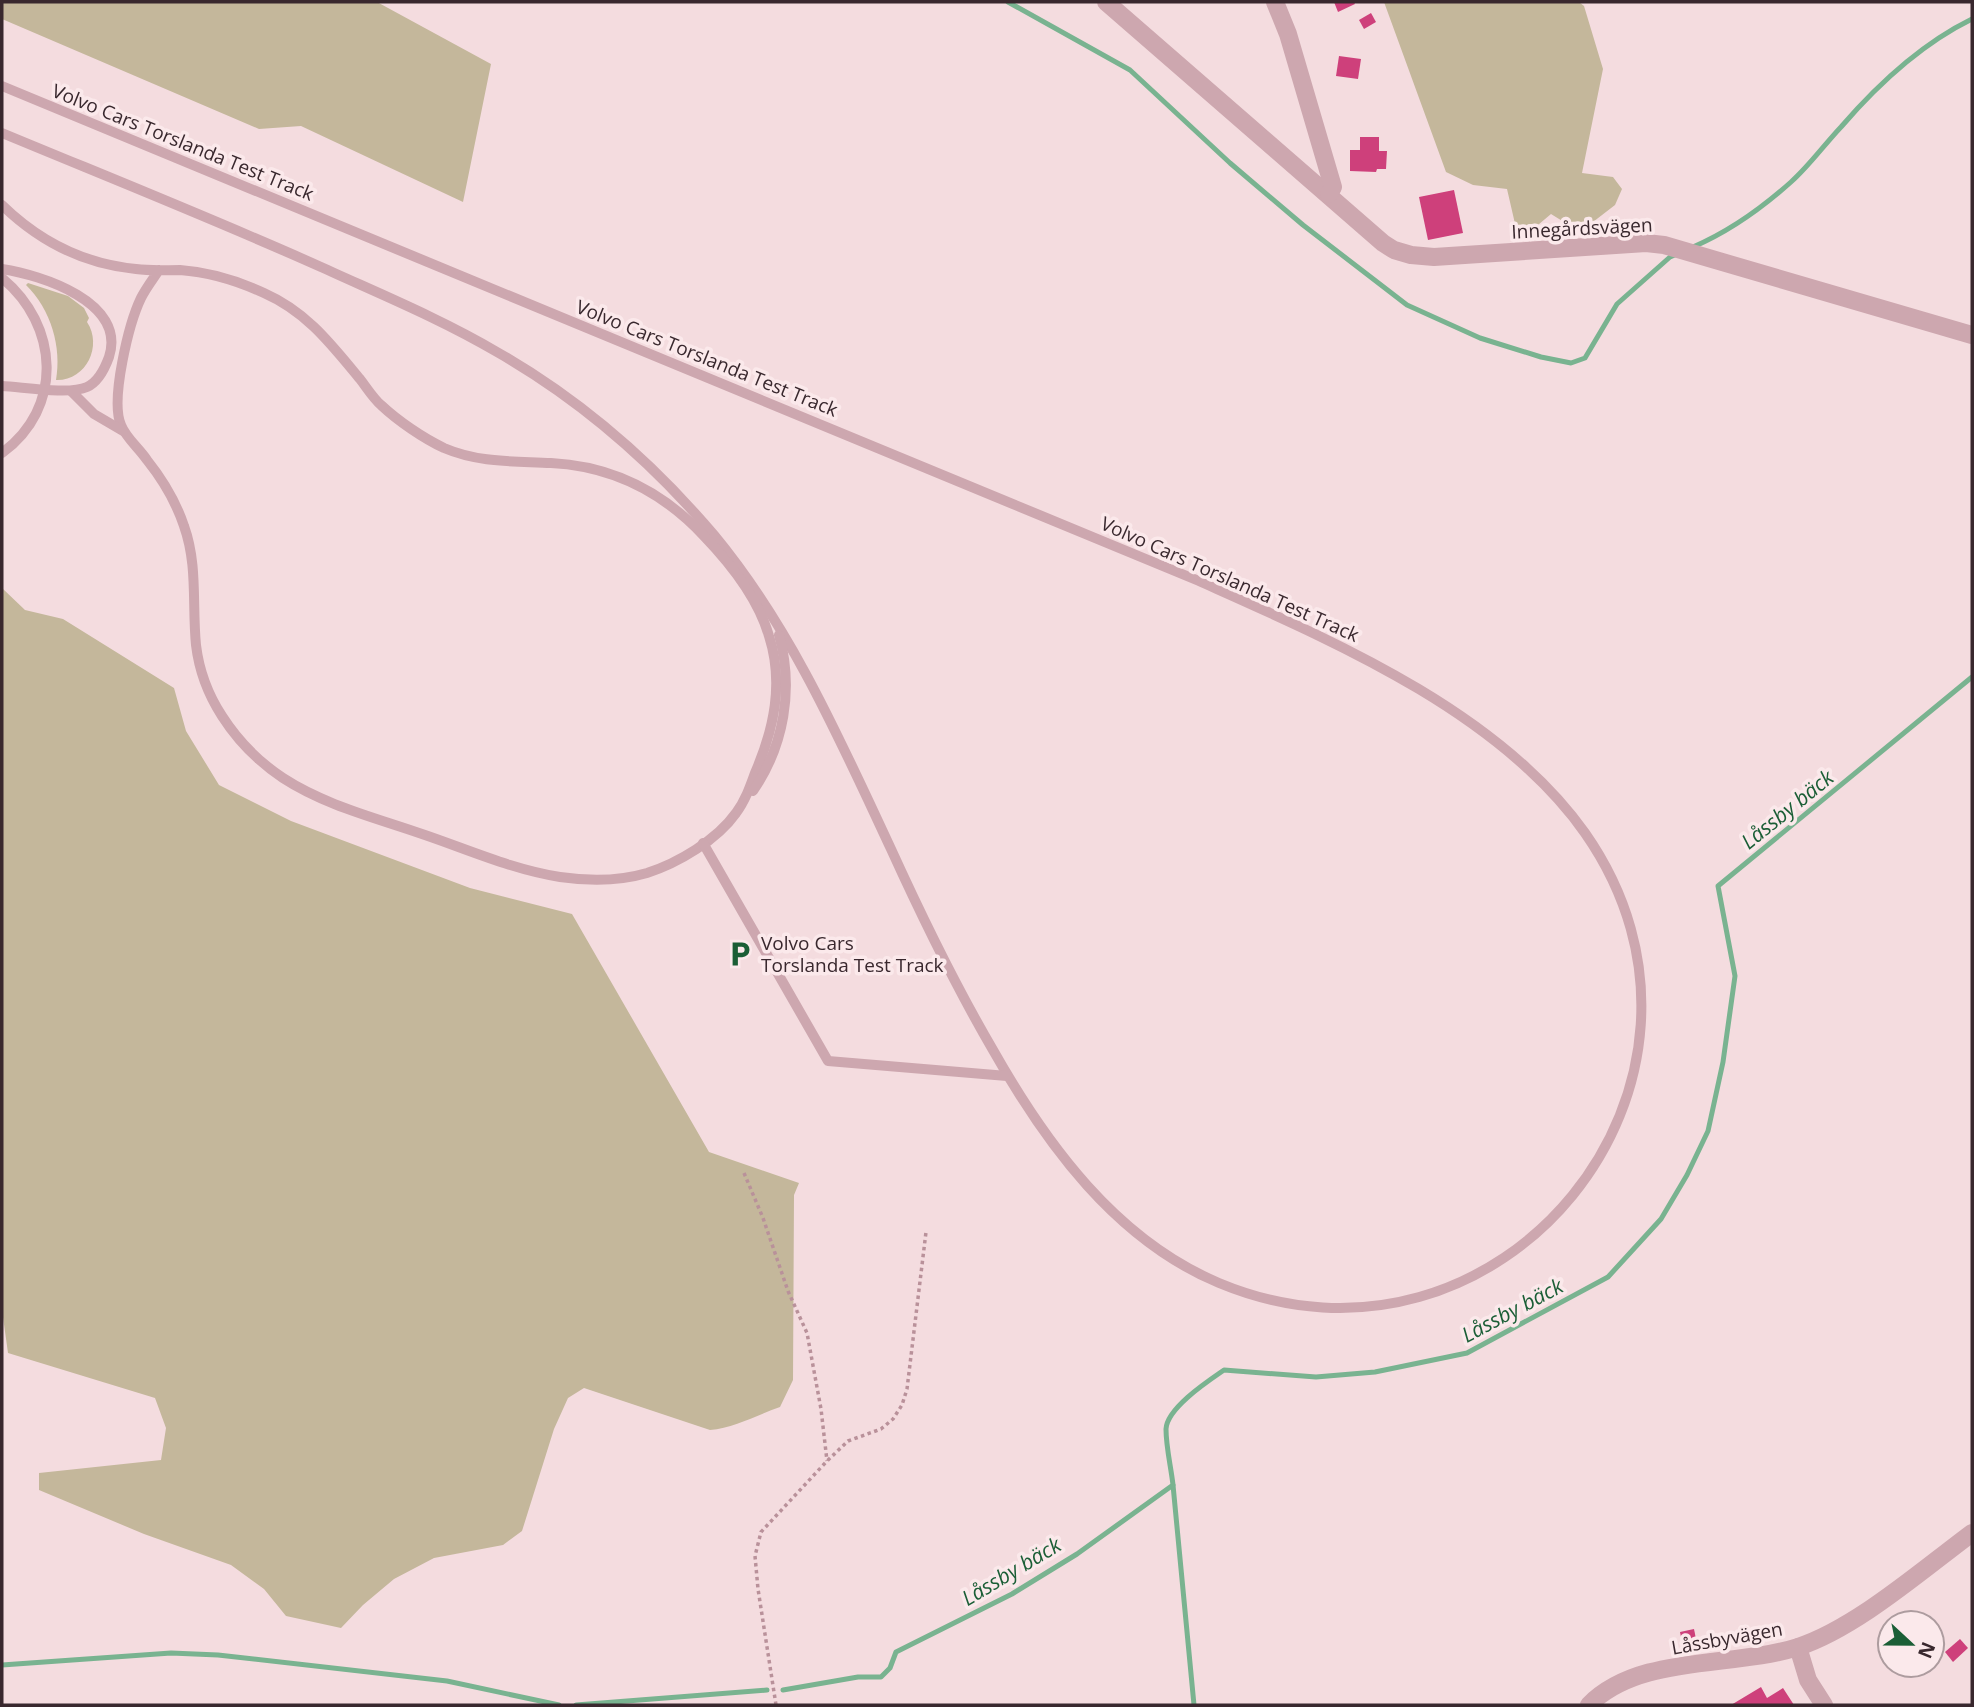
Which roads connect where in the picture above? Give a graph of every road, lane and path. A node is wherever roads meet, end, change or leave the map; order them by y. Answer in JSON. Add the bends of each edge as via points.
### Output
{"nodes":[{"id":1,"x":1107,"y":2,"type":"edge"},
{"id":2,"x":1275,"y":2,"type":"edge"},
{"id":3,"x":2,"y":86,"type":"edge"},
{"id":4,"x":2,"y":134,"type":"edge"},
{"id":5,"x":1329,"y":194,"type":"junction"},
{"id":6,"x":2,"y":205,"type":"edge"},
{"id":7,"x":2,"y":269,"type":"edge"},
{"id":8,"x":159,"y":270,"type":"junction"},
{"id":9,"x":2,"y":278,"type":"edge"},
{"id":10,"x":1972,"y":335,"type":"edge"},
{"id":11,"x":2,"y":386,"type":"edge"},
{"id":12,"x":45,"y":388,"type":"junction"},
{"id":13,"x":71,"y":391,"type":"junction"},
{"id":14,"x":123,"y":431,"type":"junction"},
{"id":15,"x":2,"y":453,"type":"edge"},
{"id":16,"x":774,"y":618,"type":"junction"},
{"id":17,"x":740,"y":809,"type":"junction"},
{"id":18,"x":703,"y":843,"type":"junction"},
{"id":19,"x":1007,"y":1076,"type":"junction"},
{"id":20,"x":744,"y":1173,"type":"dead end"},
{"id":21,"x":926,"y":1232,"type":"dead end"},
{"id":22,"x":827,"y":1461,"type":"junction"},
{"id":23,"x":1972,"y":1533,"type":"edge"},
{"id":24,"x":1798,"y":1647,"type":"junction"},
{"id":25,"x":776,"y":1705,"type":"edge"},
{"id":26,"x":1589,"y":1705,"type":"edge"},
{"id":27,"x":1824,"y":1705,"type":"edge"}],
"edges":[{"from":1,"to":5,"type":"street","name":"Innegårdsvägen"},
{"from":2,"to":5,"type":"street","via":[[1333,187]]},
{"from":3,"to":19,"type":"lane","name":"Volvo Cars Torslanda Test Track","via":[[1189,577],[1347,649],[1486,735],[1559,800],[1613,881],[1634,944],[1640,1008],[1635,1063],[1624,1104],[1596,1164],[1556,1216],[1520,1248],[1479,1274],[1418,1298],[1352,1308],[1304,1306],[1253,1296],[1180,1264],[1139,1236],[1106,1205],[1050,1139]]},
{"from":4,"to":16,"type":"lane","name":"Volvo Cars Torslanda Test Track","via":[[266,243],[436,319],[521,366],[601,422],[650,466],[716,538]]},
{"from":5,"to":10,"type":"street","name":"Innegårdsvägen","via":[[1383,243],[1411,255],[1646,243],[1676,247]]},
{"from":6,"to":8,"type":"lane","name":"Volvo Cars Torslanda Test Track","via":[[29,230],[66,251],[132,269]]},
{"from":7,"to":13,"type":"lane","via":[[72,290],[92,305],[107,327],[111,349],[102,372],[88,387]]},
{"from":8,"to":14,"type":"lane","via":[[134,316],[118,385]]},
{"from":8,"to":17,"type":"lane","name":"Volvo Cars Torslanda Test Track","via":[[210,274],[264,293],[306,317],[379,404],[441,447],[488,461],[601,470],[650,492],[693,525],[751,596],[767,628],[776,662],[772,727]]},
{"from":9,"to":12,"type":"lane","via":[[33,312],[42,332]]},
{"from":11,"to":12,"type":"lane"},
{"from":12,"to":13,"type":"lane"},
{"from":12,"to":15,"type":"lane","via":[[30,425]]},
{"from":13,"to":14,"type":"lane","via":[[94,414]]},
{"from":14,"to":18,"type":"lane","name":"Volvo Cars Torslanda Test Track","via":[[167,488],[184,526],[192,560],[197,651],[214,701],[245,746],[282,778],[332,803],[560,877],[610,879],[646,873]]},
{"from":16,"to":17,"type":"lane","name":"Volvo Cars Torslanda Test Track","via":[[785,664],[783,719],[764,775]]},
{"from":16,"to":19,"type":"lane","name":"Volvo Cars Torslanda Test Track","via":[[827,714],[949,970]]},
{"from":17,"to":18,"type":"lane","name":"Volvo Cars Torslanda Test Track"},
{"from":18,"to":19,"type":"lane","via":[[828,1061]]},
{"from":20,"to":22,"type":"path","via":[[807,1333]]},
{"from":21,"to":22,"type":"path","via":[[902,1405],[881,1429],[848,1441]]},
{"from":22,"to":25,"type":"path","via":[[761,1532],[755,1556]]},
{"from":23,"to":24,"type":"street","name":"Låssbyvägen","via":[[1849,1623]]},
{"from":24,"to":26,"type":"street","name":"Låssbyvägen","via":[[1645,1674],[1616,1685]]},
{"from":24,"to":27,"type":"street","via":[[1808,1681]]}]}
